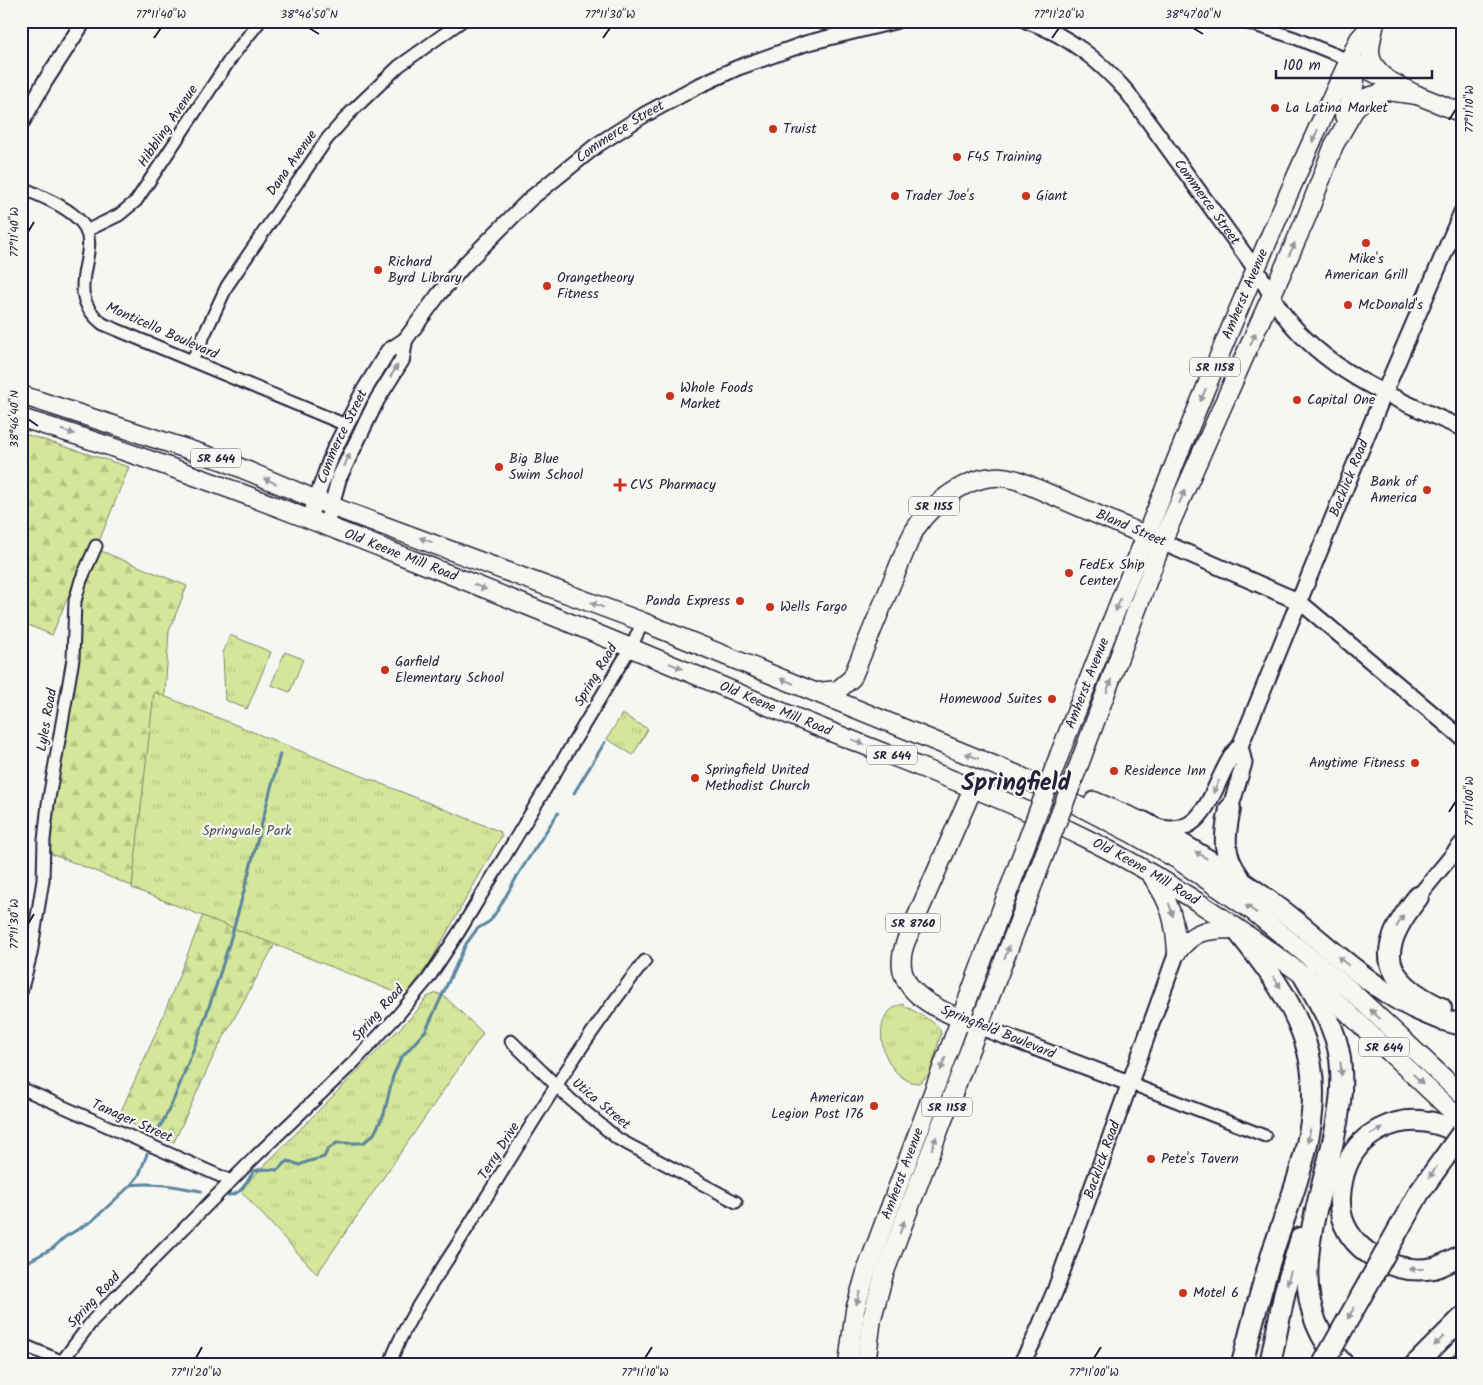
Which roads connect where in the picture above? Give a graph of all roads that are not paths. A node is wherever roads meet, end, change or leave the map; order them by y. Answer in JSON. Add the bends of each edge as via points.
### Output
{"nodes":[{"id":1,"x":84,"y":21,"type":"edge"},
{"id":2,"x":260,"y":21,"type":"edge"},
{"id":3,"x":462,"y":21,"type":"edge"},
{"id":4,"x":896,"y":21,"type":"edge"},
{"id":5,"x":1027,"y":21,"type":"edge"},
{"id":6,"x":1242,"y":21,"type":"edge"},
{"id":7,"x":1375,"y":21,"type":"edge"},
{"id":8,"x":1349,"y":60,"type":"junction"},
{"id":9,"x":1388,"y":78,"type":"junction"},
{"id":10,"x":1417,"y":95,"type":"junction"},
{"id":11,"x":1459,"y":114,"type":"edge"},
{"id":12,"x":21,"y":124,"type":"edge"},
{"id":13,"x":1334,"y":145,"type":"junction"},
{"id":14,"x":21,"y":187,"type":"edge"},
{"id":15,"x":1462,"y":212,"type":"edge"},
{"id":16,"x":86,"y":231,"type":"junction"},
{"id":17,"x":1256,"y":270,"type":"junction"},
{"id":18,"x":1272,"y":294,"type":"junction"},
{"id":19,"x":405,"y":340,"type":"junction"},
{"id":20,"x":192,"y":361,"type":"junction"},
{"id":21,"x":1384,"y":393,"type":"junction"},
{"id":22,"x":23,"y":399,"type":"edge"},
{"id":23,"x":21,"y":418,"type":"edge"},
{"id":24,"x":346,"y":425,"type":"junction"},
{"id":25,"x":1462,"y":428,"type":"edge"},
{"id":26,"x":315,"y":500,"type":"junction"},
{"id":27,"x":331,"y":506,"type":"junction"},
{"id":28,"x":309,"y":519,"type":"junction"},
{"id":29,"x":326,"y":526,"type":"junction"},
{"id":30,"x":1145,"y":535,"type":"junction"},
{"id":31,"x":1162,"y":542,"type":"junction"},
{"id":32,"x":96,"y":546,"type":"dead end"},
{"id":33,"x":1300,"y":602,"type":"junction"},
{"id":34,"x":643,"y":622,"type":"junction"},
{"id":35,"x":631,"y":647,"type":"junction"},
{"id":36,"x":857,"y":669,"type":"junction"},
{"id":37,"x":815,"y":692,"type":"junction"},
{"id":38,"x":881,"y":719,"type":"junction"},
{"id":39,"x":1462,"y":738,"type":"edge"},
{"id":40,"x":1240,"y":746,"type":"junction"},
{"id":41,"x":1018,"y":774,"type":"junction"},
{"id":42,"x":973,"y":788,"type":"junction"},
{"id":43,"x":1230,"y":809,"type":"joint"},
{"id":44,"x":1143,"y":822,"type":"junction"},
{"id":45,"x":1462,"y":843,"type":"edge"},
{"id":46,"x":1150,"y":873,"type":"junction"},
{"id":47,"x":1242,"y":881,"type":"junction"},
{"id":48,"x":1418,"y":897,"type":"joint"},
{"id":49,"x":1236,"y":929,"type":"junction"},
{"id":50,"x":1177,"y":952,"type":"junction"},
{"id":51,"x":645,"y":961,"type":"dead end"},
{"id":52,"x":1304,"y":976,"type":"junction"},
{"id":53,"x":21,"y":992,"type":"edge"},
{"id":54,"x":1462,"y":1016,"type":"edge"},
{"id":55,"x":960,"y":1018,"type":"junction"},
{"id":56,"x":1462,"y":1025,"type":"edge"},
{"id":57,"x":978,"y":1026,"type":"junction"},
{"id":58,"x":511,"y":1041,"type":"dead end"},
{"id":59,"x":1129,"y":1083,"type":"junction"},
{"id":60,"x":557,"y":1086,"type":"junction"},
{"id":61,"x":21,"y":1088,"type":"edge"},
{"id":62,"x":1462,"y":1095,"type":"edge"},
{"id":63,"x":1462,"y":1121,"type":"edge"},
{"id":64,"x":1462,"y":1134,"type":"edge"},
{"id":65,"x":1265,"y":1136,"type":"dead end"},
{"id":66,"x":1331,"y":1148,"type":"junction"},
{"id":67,"x":231,"y":1181,"type":"junction"},
{"id":68,"x":736,"y":1202,"type":"dead end"},
{"id":69,"x":1462,"y":1255,"type":"edge"},
{"id":70,"x":1256,"y":1304,"type":"junction"},
{"id":71,"x":1462,"y":1318,"type":"edge"},
{"id":72,"x":21,"y":1344,"type":"edge"},
{"id":73,"x":63,"y":1363,"type":"edge"},
{"id":74,"x":390,"y":1364,"type":"edge"},
{"id":75,"x":848,"y":1364,"type":"edge"},
{"id":76,"x":866,"y":1364,"type":"edge"},
{"id":77,"x":1020,"y":1364,"type":"edge"},
{"id":78,"x":1232,"y":1364,"type":"edge"},
{"id":79,"x":1242,"y":1364,"type":"edge"},
{"id":80,"x":1270,"y":1364,"type":"edge"},
{"id":81,"x":1323,"y":1364,"type":"edge"},
{"id":82,"x":1343,"y":1364,"type":"edge"},
{"id":83,"x":1416,"y":1364,"type":"edge"}],
"edges":[{"from":1,"to":12,"type":"street"},
{"from":2,"to":16,"type":"street","name":"Hibbling Avenue","via":[[233,55],[136,200],[119,215]]},
{"from":3,"to":20,"type":"street","name":"Dana Avenue","via":[[399,66],[355,107],[327,139],[227,286]]},
{"from":4,"to":19,"type":"street","name":"Commerce Street","via":[[807,43],[738,68],[670,101],[598,145],[498,229],[440,294]]},
{"from":5,"to":17,"type":"street","name":"Commerce Street","via":[[1067,39],[1089,53],[1110,73],[1128,93]]},
{"from":6,"to":8,"type":"street","via":[[1296,38]]},
{"from":7,"to":8,"type":"main road","name":"Amherst Avenue","number":"SR 1158","via":[[1359,39]]},
{"from":7,"to":9,"type":"main road","via":[[1369,56],[1377,70]]},
{"from":8,"to":9,"type":"main road"},
{"from":8,"to":13,"type":"main road","via":[[1356,71],[1356,81]]},
{"from":8,"to":17,"type":"main road","name":"Amherst Avenue","number":"SR 1158","one_way":true},
{"from":9,"to":10,"type":"main road"},
{"from":10,"to":11,"type":"main road"},
{"from":10,"to":13,"type":"main road","name":"Amherst Avenue","number":"SR 1158","via":[[1388,91],[1368,96],[1356,107]]},
{"from":18,"to":13,"type":"main road","name":"Amherst Avenue","number":"SR 1158","one_way":true},
{"from":14,"to":16,"type":"street","via":[[62,207]]},
{"from":15,"to":21,"type":"main road","name":"Backlick Road"},
{"from":16,"to":20,"type":"street","name":"Monticello Boulevard","via":[[87,255],[82,289],[90,312],[104,324]]},
{"from":17,"to":18,"type":"main road","name":"Commerce Street"},
{"from":17,"to":30,"type":"main road","name":"Amherst Avenue","number":"SR 1158","one_way":true},
{"from":18,"to":21,"type":"main road","name":"Commerce Street","via":[[1284,314],[1323,355]]},
{"from":31,"to":18,"type":"main road","name":"Amherst Avenue","number":"SR 1158","one_way":true},
{"from":19,"to":24,"type":"street","name":"Commerce Street","via":[[388,351]]},
{"from":27,"to":19,"type":"street","name":"Commerce Street","one_way":true,"via":[[339,478],[354,446],[402,360]]},
{"from":20,"to":24,"type":"street","name":"Monticello Boulevard"},
{"from":21,"to":25,"type":"main road","name":"Commerce Street"},
{"from":21,"to":33,"type":"main road","name":"Backlick Road"},
{"from":26,"to":22,"type":"main road","name":"Old Keene Mill Road","number":"SR 644","one_way":true,"via":[[224,461]]},
{"from":23,"to":28,"type":"main road","name":"Old Keene Mill Road","number":"SR 644","one_way":true,"via":[[155,461]]},
{"from":24,"to":26,"type":"street","name":"Commerce Street"},
{"from":26,"to":27,"type":"main road","name":"Old Keene Mill Road","number":"SR 644"},
{"from":26,"to":28,"type":"street","name":"Commerce Street"},
{"from":27,"to":29,"type":"street","name":"Commerce Street"},
{"from":34,"to":27,"type":"main road","name":"Old Keene Mill Road","number":"SR 644","one_way":true},
{"from":28,"to":29,"type":"main road","name":"Old Keene Mill Road","number":"SR 644"},
{"from":29,"to":35,"type":"main road","name":"Old Keene Mill Road","number":"SR 644","one_way":true},
{"from":30,"to":31,"type":"main road","name":"Bland Street","number":"SR 1155"},
{"from":30,"to":36,"type":"main road","name":"Bland Street","number":"SR 1155","via":[[1017,480],[994,476],[977,481],[937,503],[913,531]]},
{"from":30,"to":55,"type":"main road","name":"Amherst Avenue","number":"SR 1158","one_way":true,"bridge":true},
{"from":31,"to":33,"type":"main road","name":"Bland Street","number":"SR 1155"},
{"from":57,"to":31,"type":"main road","name":"Amherst Avenue","number":"SR 1158","one_way":true,"bridge":true},
{"from":32,"to":53,"type":"street","name":"Lyles Road","via":[[75,601],[73,659],[48,804],[43,880]]},
{"from":33,"to":39,"type":"street","name":"Bland Street","number":"SR 1155"},
{"from":33,"to":40,"type":"main road","name":"Backlick Road"},
{"from":34,"to":35,"type":"street","name":"Spring Road"},
{"from":37,"to":34,"type":"main road","name":"Old Keene Mill Road","number":"SR 644","one_way":true},
{"from":35,"to":42,"type":"main road","name":"Old Keene Mill Road","number":"SR 644","one_way":true,"via":[[776,710]]},
{"from":35,"to":67,"type":"street","name":"Spring Road","via":[[464,925],[428,979],[355,1061]]},
{"from":36,"to":37,"type":"main road","via":[[838,690]]},
{"from":36,"to":38,"type":"main road","via":[[857,696]]},
{"from":37,"to":38,"type":"main road","name":"Old Keene Mill Road","number":"SR 644"},
{"from":41,"to":38,"type":"main road","name":"Old Keene Mill Road","number":"SR 644","one_way":true},
{"from":40,"to":43,"type":"main road","name":"Backlick Road","via":[[1244,763]]},
{"from":40,"to":44,"type":"main road","name":"Backlick Road","one_way":true,"via":[[1230,756],[1210,802],[1197,819],[1177,828]]},
{"from":41,"to":44,"type":"main road"},
{"from":62,"to":41,"type":"main road","name":"Old Keene Mill Road","number":"SR 644","one_way":true,"via":[[1325,968],[1239,901],[1178,860]]},
{"from":42,"to":46,"type":"main road","name":"Old Keene Mill Road","number":"SR 644","via":[[1062,827]]},
{"from":42,"to":55,"type":"main road","name":"Springfield Boulevard","number":"SR 8760","via":[[900,958],[902,972],[912,989],[935,1007]]},
{"from":43,"to":47,"type":"highway","via":[[1226,852],[1229,863]]},
{"from":47,"to":44,"type":"highway","one_way":true},
{"from":45,"to":48,"type":"street"},
{"from":46,"to":49,"type":"main road","name":"Old Keene Mill Road","number":"SR 644"},
{"from":46,"to":50,"type":"main road","one_way":true,"via":[[1170,905]]},
{"from":56,"to":47,"type":"highway","one_way":true,"via":[[1436,1018],[1389,995]]},
{"from":54,"to":48,"type":"highway","one_way":true,"via":[[1423,999],[1399,979],[1391,966],[1389,955],[1394,931]]},
{"from":49,"to":50,"type":"main road","via":[[1201,932],[1187,940]]},
{"from":49,"to":52,"type":"main road","name":"Old Keene Mill Road","number":"SR 644"},
{"from":49,"to":70,"type":"highway","one_way":true,"via":[[1283,991],[1299,1024],[1310,1061],[1313,1099],[1308,1140]]},
{"from":50,"to":59,"type":"main road","name":"Backlick Road"},
{"from":51,"to":60,"type":"street","name":"Terry Drive"},
{"from":52,"to":63,"type":"main road","name":"Old Keene Mill Road","number":"SR 644","one_way":true,"via":[[1355,1019]]},
{"from":52,"to":66,"type":"highway","one_way":true,"via":[[1329,1022],[1339,1054],[1341,1098]]},
{"from":55,"to":57,"type":"main road","name":"Springfield Boulevard","number":"SR 8760"},
{"from":55,"to":75,"type":"main road","name":"Amherst Avenue","number":"SR 1158","one_way":true,"via":[[867,1269],[855,1310]]},
{"from":57,"to":59,"type":"main road","name":"Springfield Boulevard","number":"SR 8760"},
{"from":76,"to":57,"type":"main road","name":"Amherst Avenue","number":"SR 1158","one_way":true,"via":[[872,1318],[884,1274]]},
{"from":58,"to":60,"type":"street","name":"Utica Street"},
{"from":59,"to":65,"type":"street","name":"Springfield Boulevard"},
{"from":59,"to":77,"type":"main road","name":"Backlick Road","via":[[1055,1292]]},
{"from":60,"to":68,"type":"street","name":"Utica Street","via":[[618,1138]]},
{"from":60,"to":74,"type":"street","name":"Terry Drive","via":[[413,1318]]},
{"from":61,"to":67,"type":"street","name":"Tanager Street"},
{"from":69,"to":64,"type":"highway","one_way":true,"via":[[1435,1268],[1390,1265],[1365,1251],[1349,1231],[1343,1219],[1340,1193],[1351,1155],[1375,1130],[1422,1121]]},
{"from":64,"to":81,"type":"highway","one_way":true,"bridge":true,"via":[[1419,1193]]},
{"from":66,"to":80,"type":"highway","one_way":true,"via":[[1297,1248]]},
{"from":66,"to":82,"type":"highway","via":[[1307,1262],[1313,1311],[1325,1343]]},
{"from":67,"to":73,"type":"street","name":"Spring Road","via":[[93,1320]]},
{"from":70,"to":78,"type":"highway"},
{"from":70,"to":79,"type":"highway"},
{"from":71,"to":83,"type":"highway","one_way":true},
{"from":72,"to":73,"type":"street"}]}
